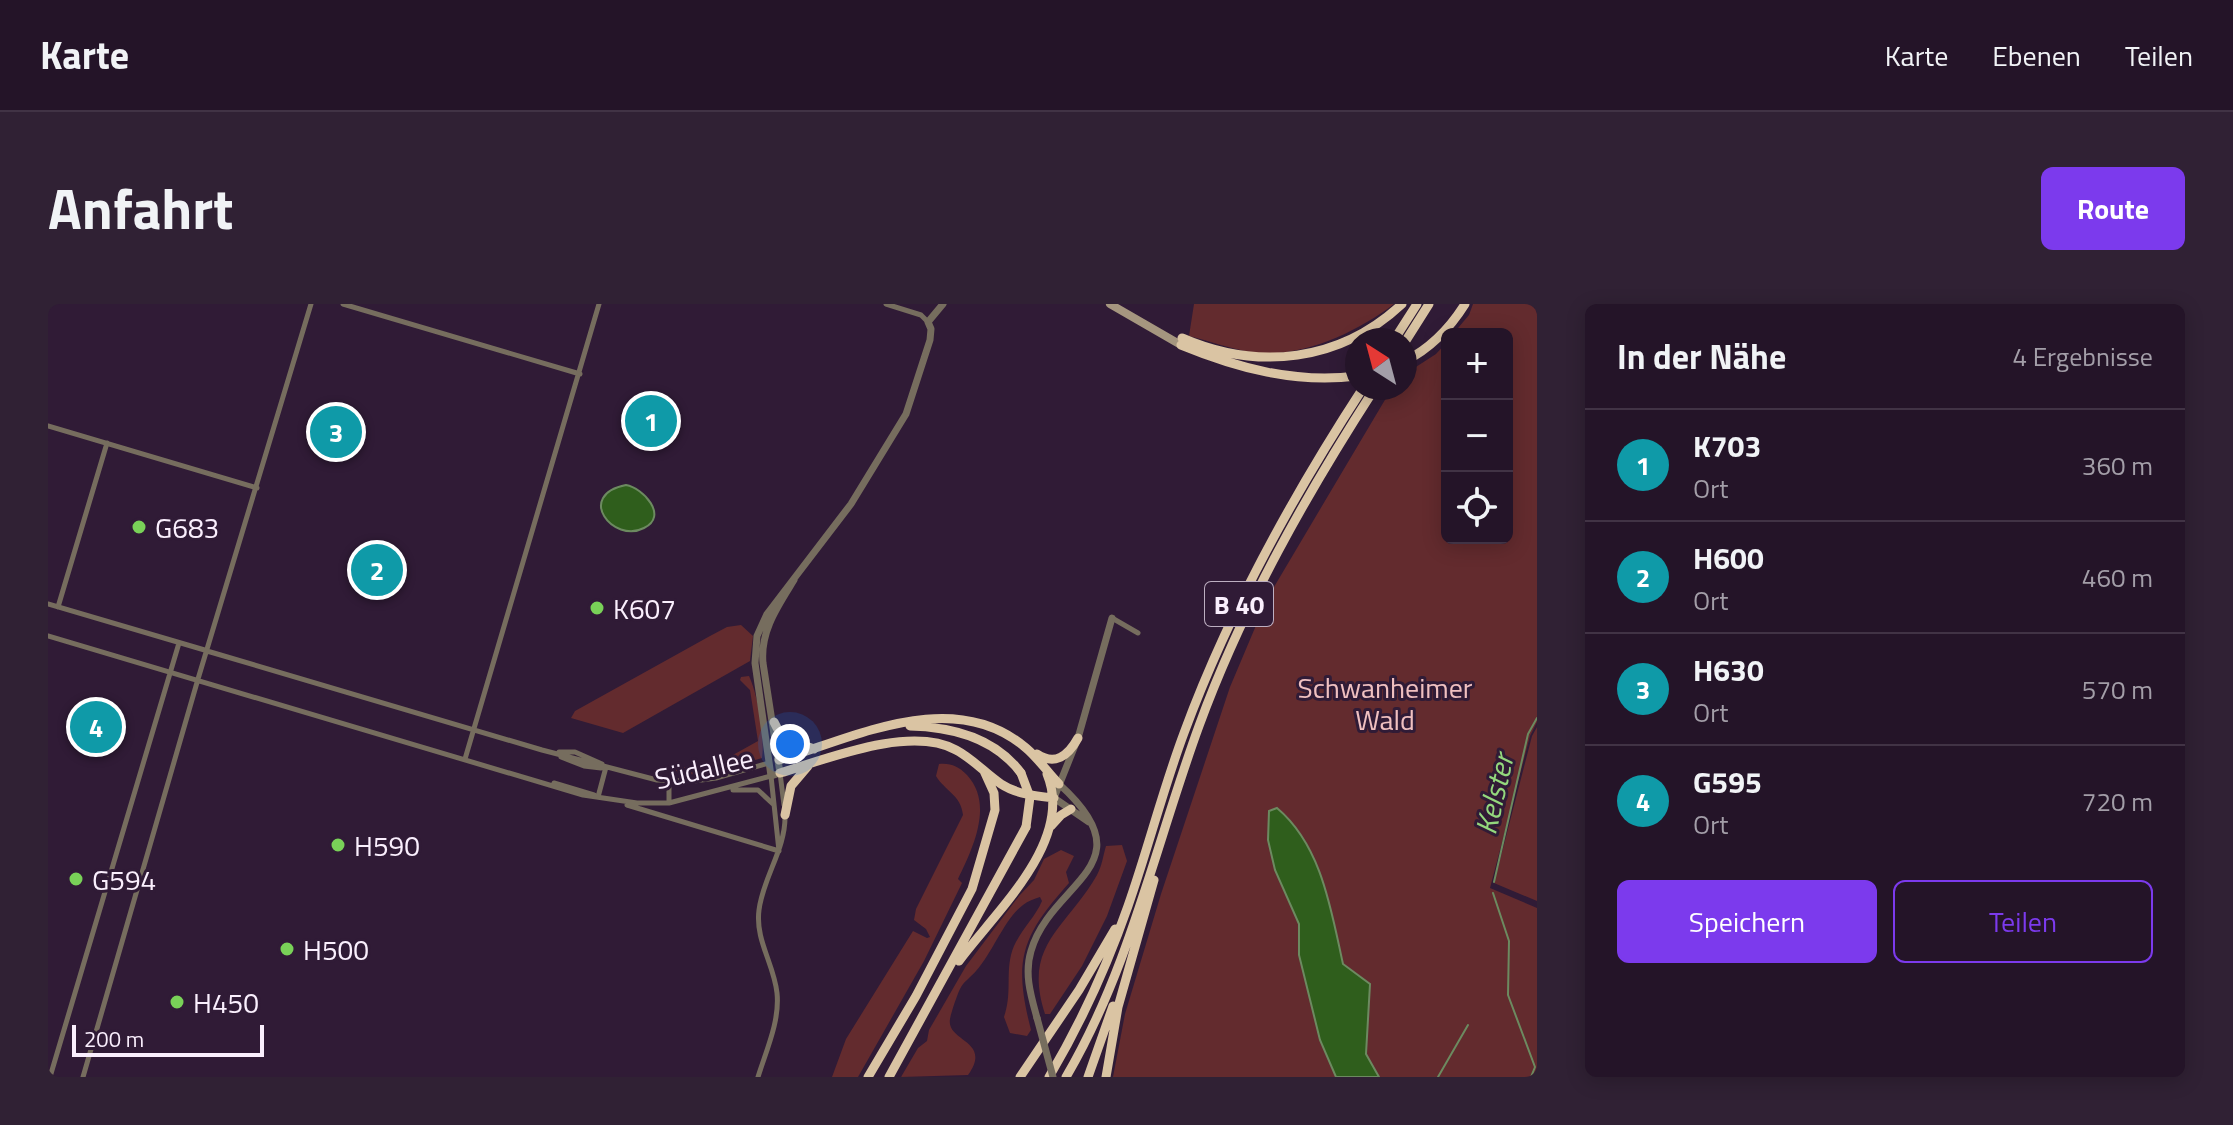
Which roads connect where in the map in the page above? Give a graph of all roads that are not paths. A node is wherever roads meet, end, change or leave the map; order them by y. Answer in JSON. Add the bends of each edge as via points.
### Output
{"nodes":[{"id":1,"x":311,"y":304,"type":"edge"},
{"id":2,"x":343,"y":304,"type":"edge"},
{"id":3,"x":599,"y":304,"type":"edge"},
{"id":4,"x":886,"y":304,"type":"edge"},
{"id":5,"x":943,"y":304,"type":"edge"},
{"id":6,"x":1110,"y":304,"type":"edge"},
{"id":7,"x":1402,"y":304,"type":"edge"},
{"id":8,"x":1417,"y":304,"type":"edge"},
{"id":9,"x":1429,"y":304,"type":"edge"},
{"id":10,"x":1465,"y":304,"type":"edge"},
{"id":11,"x":928,"y":322,"type":"junction"},
{"id":12,"x":1402,"y":328,"type":"edge"},
{"id":13,"x":1414,"y":328,"type":"edge"},
{"id":14,"x":1181,"y":341,"type":"junction"},
{"id":15,"x":1417,"y":353,"type":"edge"},
{"id":16,"x":580,"y":374,"type":"junction"},
{"id":17,"x":1345,"y":377,"type":"edge"},
{"id":18,"x":1356,"y":400,"type":"edge"},
{"id":19,"x":1368,"y":400,"type":"edge"},
{"id":20,"x":48,"y":426,"type":"edge"},
{"id":21,"x":107,"y":443,"type":"junction"},
{"id":22,"x":257,"y":488,"type":"junction"},
{"id":23,"x":794,"y":580,"type":"junction"},
{"id":24,"x":48,"y":604,"type":"edge"},
{"id":25,"x":58,"y":607,"type":"junction"},
{"id":26,"x":1112,"y":618,"type":"joint"},
{"id":27,"x":1138,"y":633,"type":"dead end"},
{"id":28,"x":48,"y":636,"type":"edge"},
{"id":29,"x":179,"y":643,"type":"junction"},
{"id":30,"x":207,"y":651,"type":"junction"},
{"id":31,"x":170,"y":671,"type":"junction"},
{"id":32,"x":198,"y":679,"type":"junction"},
{"id":33,"x":211,"y":685,"type":"junction"},
{"id":34,"x":196,"y":695,"type":"junction"},
{"id":35,"x":774,"y":722,"type":"junction"},
{"id":36,"x":887,"y":727,"type":"junction"},
{"id":37,"x":475,"y":729,"type":"junction"},
{"id":38,"x":1078,"y":738,"type":"junction"},
{"id":39,"x":1024,"y":746,"type":"junction"},
{"id":40,"x":814,"y":749,"type":"junction"},
{"id":41,"x":465,"y":759,"type":"junction"},
{"id":42,"x":775,"y":761,"type":"junction"},
{"id":43,"x":810,"y":764,"type":"junction"},
{"id":44,"x":606,"y":767,"type":"junction"},
{"id":45,"x":984,"y":771,"type":"junction"},
{"id":46,"x":1046,"y":772,"type":"junction"},
{"id":47,"x":776,"y":774,"type":"junction"},
{"id":48,"x":716,"y":778,"type":"junction"},
{"id":49,"x":669,"y":781,"type":"junction"},
{"id":50,"x":1059,"y":784,"type":"junction"},
{"id":51,"x":720,"y":791,"type":"junction"},
{"id":52,"x":1021,"y":792,"type":"junction"},
{"id":53,"x":598,"y":797,"type":"junction"},
{"id":54,"x":1054,"y":798,"type":"junction"},
{"id":55,"x":614,"y":800,"type":"junction"},
{"id":56,"x":669,"y":803,"type":"junction"},
{"id":57,"x":775,"y":808,"type":"junction"},
{"id":58,"x":1071,"y":809,"type":"junction"},
{"id":59,"x":785,"y":815,"type":"junction"},
{"id":60,"x":1091,"y":824,"type":"junction"},
{"id":61,"x":1164,"y":830,"type":"junction"},
{"id":62,"x":1047,"y":833,"type":"junction"},
{"id":63,"x":779,"y":851,"type":"junction"},
{"id":64,"x":1128,"y":905,"type":"junction"},
{"id":65,"x":1139,"y":936,"type":"junction"},
{"id":66,"x":936,"y":993,"type":"junction"},
{"id":67,"x":1028,"y":1064,"type":"junction"},
{"id":68,"x":50,"y":1077,"type":"edge"},
{"id":69,"x":83,"y":1077,"type":"edge"},
{"id":70,"x":758,"y":1077,"type":"edge"},
{"id":71,"x":870,"y":1077,"type":"edge"},
{"id":72,"x":889,"y":1077,"type":"edge"},
{"id":73,"x":1013,"y":1077,"type":"edge"},
{"id":74,"x":1020,"y":1077,"type":"edge"},
{"id":75,"x":1051,"y":1077,"type":"edge"},
{"id":76,"x":1066,"y":1077,"type":"edge"},
{"id":77,"x":1088,"y":1077,"type":"edge"},
{"id":78,"x":1106,"y":1077,"type":"edge"}],
"edges":[{"from":1,"to":22,"type":"street"},
{"from":2,"to":16,"type":"street"},
{"from":3,"to":16,"type":"street"},
{"from":4,"to":11,"type":"street"},
{"from":5,"to":11,"type":"street"},
{"from":6,"to":14,"type":"main road"},
{"from":7,"to":14,"type":"highway","via":[[1354,338],[1285,358],[1231,355]]},
{"from":8,"to":12,"type":"highway"},
{"from":9,"to":13,"type":"highway"},
{"from":10,"to":15,"type":"highway","via":[[1435,341]]},
{"from":11,"to":23,"type":"street","via":[[930,340],[910,406],[851,504]]},
{"from":14,"to":17,"type":"highway","via":[[1265,372]]},
{"from":16,"to":37,"type":"street"},
{"from":18,"to":64,"type":"highway","number":"B 40","via":[[1281,523],[1219,648],[1181,740]]},
{"from":19,"to":61,"type":"highway","number":"B 40","via":[[1311,491],[1244,619],[1198,728]]},
{"from":20,"to":21,"type":"street"},
{"from":21,"to":22,"type":"street"},
{"from":21,"to":25,"type":"street"},
{"from":22,"to":30,"type":"street"},
{"from":23,"to":35,"type":"street","via":[[767,627],[763,646]]},
{"from":23,"to":42,"type":"street","via":[[763,620],[755,643]]},
{"from":24,"to":25,"type":"street","name":"Südallee"},
{"from":25,"to":29,"type":"street","name":"Südallee"},
{"from":26,"to":27,"type":"street"},
{"from":26,"to":38,"type":"street"},
{"from":28,"to":31,"type":"street","name":"Südallee"},
{"from":29,"to":30,"type":"street","name":"Südallee"},
{"from":29,"to":31,"type":"street"},
{"from":30,"to":32,"type":"street"},
{"from":30,"to":37,"type":"street","name":"Südallee"},
{"from":31,"to":32,"type":"street","name":"Südallee"},
{"from":31,"to":68,"type":"street"},
{"from":32,"to":33,"type":"street","name":"Südallee"},
{"from":32,"to":34,"type":"street"},
{"from":33,"to":34,"type":"street"},
{"from":33,"to":41,"type":"street","name":"Südallee"},
{"from":34,"to":69,"type":"street"},
{"from":35,"to":40,"type":"highway","via":[[790,744]]},
{"from":35,"to":42,"type":"street"},
{"from":36,"to":39,"type":"highway","via":[[931,719],[968,720]]},
{"from":36,"to":40,"type":"highway","name":"Südallee"},
{"from":36,"to":66,"type":"highway","bridge":true,"via":[[935,728],[969,736],[997,750],[1021,773],[1030,797],[1026,827]]},
{"from":37,"to":41,"type":"street"},
{"from":37,"to":44,"type":"street","name":"Südallee"},
{"from":38,"to":39,"type":"highway","via":[[1054,760]]},
{"from":38,"to":50,"type":"street"},
{"from":39,"to":46,"type":"highway"},
{"from":40,"to":42,"type":"highway","name":"Südallee"},
{"from":41,"to":53,"type":"street","name":"Südallee"},
{"from":42,"to":47,"type":"street"},
{"from":42,"to":48,"type":"street","name":"Südallee"},
{"from":43,"to":45,"type":"highway","name":"Südallee","via":[[917,741],[949,746]]},
{"from":43,"to":47,"type":"highway","name":"Südallee"},
{"from":43,"to":59,"type":"highway","via":[[792,782]]},
{"from":44,"to":49,"type":"street","name":"Südallee"},
{"from":44,"to":53,"type":"street"},
{"from":45,"to":52,"type":"highway","name":"Südallee"},
{"from":45,"to":71,"type":"highway","via":[[995,810],[972,889]]},
{"from":46,"to":50,"type":"highway"},
{"from":46,"to":52,"type":"highway","via":[[1038,790]]},
{"from":46,"to":54,"type":"highway"},
{"from":47,"to":51,"type":"street","name":"Südallee"},
{"from":47,"to":57,"type":"street"},
{"from":47,"to":59,"type":"street"},
{"from":48,"to":49,"type":"street","name":"Südallee"},
{"from":48,"to":51,"type":"street"},
{"from":49,"to":56,"type":"street"},
{"from":50,"to":54,"type":"street"},
{"from":50,"to":60,"type":"street"},
{"from":51,"to":56,"type":"street","name":"Südallee"},
{"from":51,"to":57,"type":"street","via":[[758,790]]},
{"from":52,"to":54,"type":"highway","name":"Südallee"},
{"from":53,"to":55,"type":"street","name":"Südallee"},
{"from":54,"to":58,"type":"street"},
{"from":54,"to":62,"type":"highway"},
{"from":55,"to":56,"type":"street","name":"Südallee"},
{"from":55,"to":63,"type":"street","name":"Südallee"},
{"from":57,"to":63,"type":"street"},
{"from":58,"to":60,"type":"street"},
{"from":58,"to":62,"type":"highway"},
{"from":59,"to":63,"type":"street"},
{"from":60,"to":75,"type":"street","bridge":true,"via":[[1097,845],[1093,864],[1042,926],[1031,948],[1028,977]]},
{"from":61,"to":65,"type":"highway","number":"B 40"},
{"from":61,"to":76,"type":"highway","number":"B 40","via":[[1117,971]]},
{"from":62,"to":66,"type":"highway","via":[[1031,870]]},
{"from":63,"to":70,"type":"street","via":[[759,912],[777,1005]]},
{"from":64,"to":67,"type":"highway"},
{"from":64,"to":75,"type":"highway","number":"B 40","via":[[1098,982]]},
{"from":65,"to":77,"type":"highway","number":"B 40"},
{"from":65,"to":78,"type":"highway","via":[[1118,1007]]},
{"from":66,"to":72,"type":"highway"},
{"from":67,"to":73,"type":"highway"},
{"from":67,"to":74,"type":"highway"}]}
